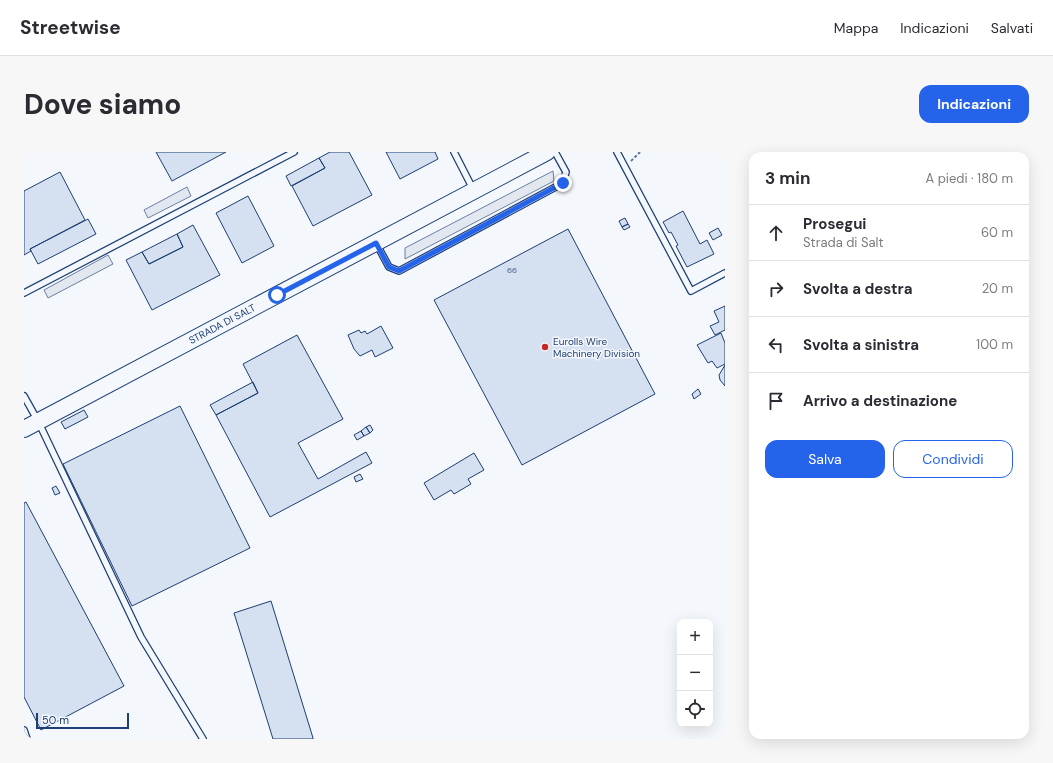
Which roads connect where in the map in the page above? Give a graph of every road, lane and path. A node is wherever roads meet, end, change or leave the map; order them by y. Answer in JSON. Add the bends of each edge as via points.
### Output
{"nodes":[{"id":1,"x":294,"y":152,"type":"edge"},
{"id":2,"x":454,"y":152,"type":"edge"},
{"id":3,"x":547,"y":152,"type":"edge"},
{"id":4,"x":555,"y":152,"type":"edge"},
{"id":5,"x":617,"y":152,"type":"edge"},
{"id":6,"x":640,"y":152,"type":"edge"},
{"id":7,"x":626,"y":168,"type":"junction"},
{"id":8,"x":474,"y":191,"type":"junction"},
{"id":9,"x":376,"y":243,"type":"junction"},
{"id":10,"x":725,"y":273,"type":"edge"},
{"id":11,"x":24,"y":293,"type":"edge"},
{"id":12,"x":24,"y":396,"type":"edge"},
{"id":13,"x":31,"y":425,"type":"edge"},
{"id":14,"x":24,"y":730,"type":"edge"},
{"id":15,"x":27,"y":739,"type":"edge"},
{"id":16,"x":203,"y":739,"type":"edge"}],
"edges":[{"from":1,"to":11,"type":"lane"},
{"from":2,"to":8,"type":"lane"},
{"from":3,"to":8,"type":"main road","name":"STRADA DI SALT"},
{"from":4,"to":9,"type":"lane","via":[[566,172],[563,183],[399,271],[389,267]]},
{"from":5,"to":7,"type":"lane"},
{"from":6,"to":7,"type":"path"},
{"from":7,"to":10,"type":"lane","via":[[691,291]]},
{"from":8,"to":9,"type":"main road","name":"STRADA DI SALT"},
{"from":9,"to":13,"type":"main road","name":"STRADA DI SALT"},
{"from":12,"to":13,"type":"lane"},
{"from":13,"to":16,"type":"lane","via":[[141,636]]},
{"from":14,"to":15,"type":"lane"}]}
